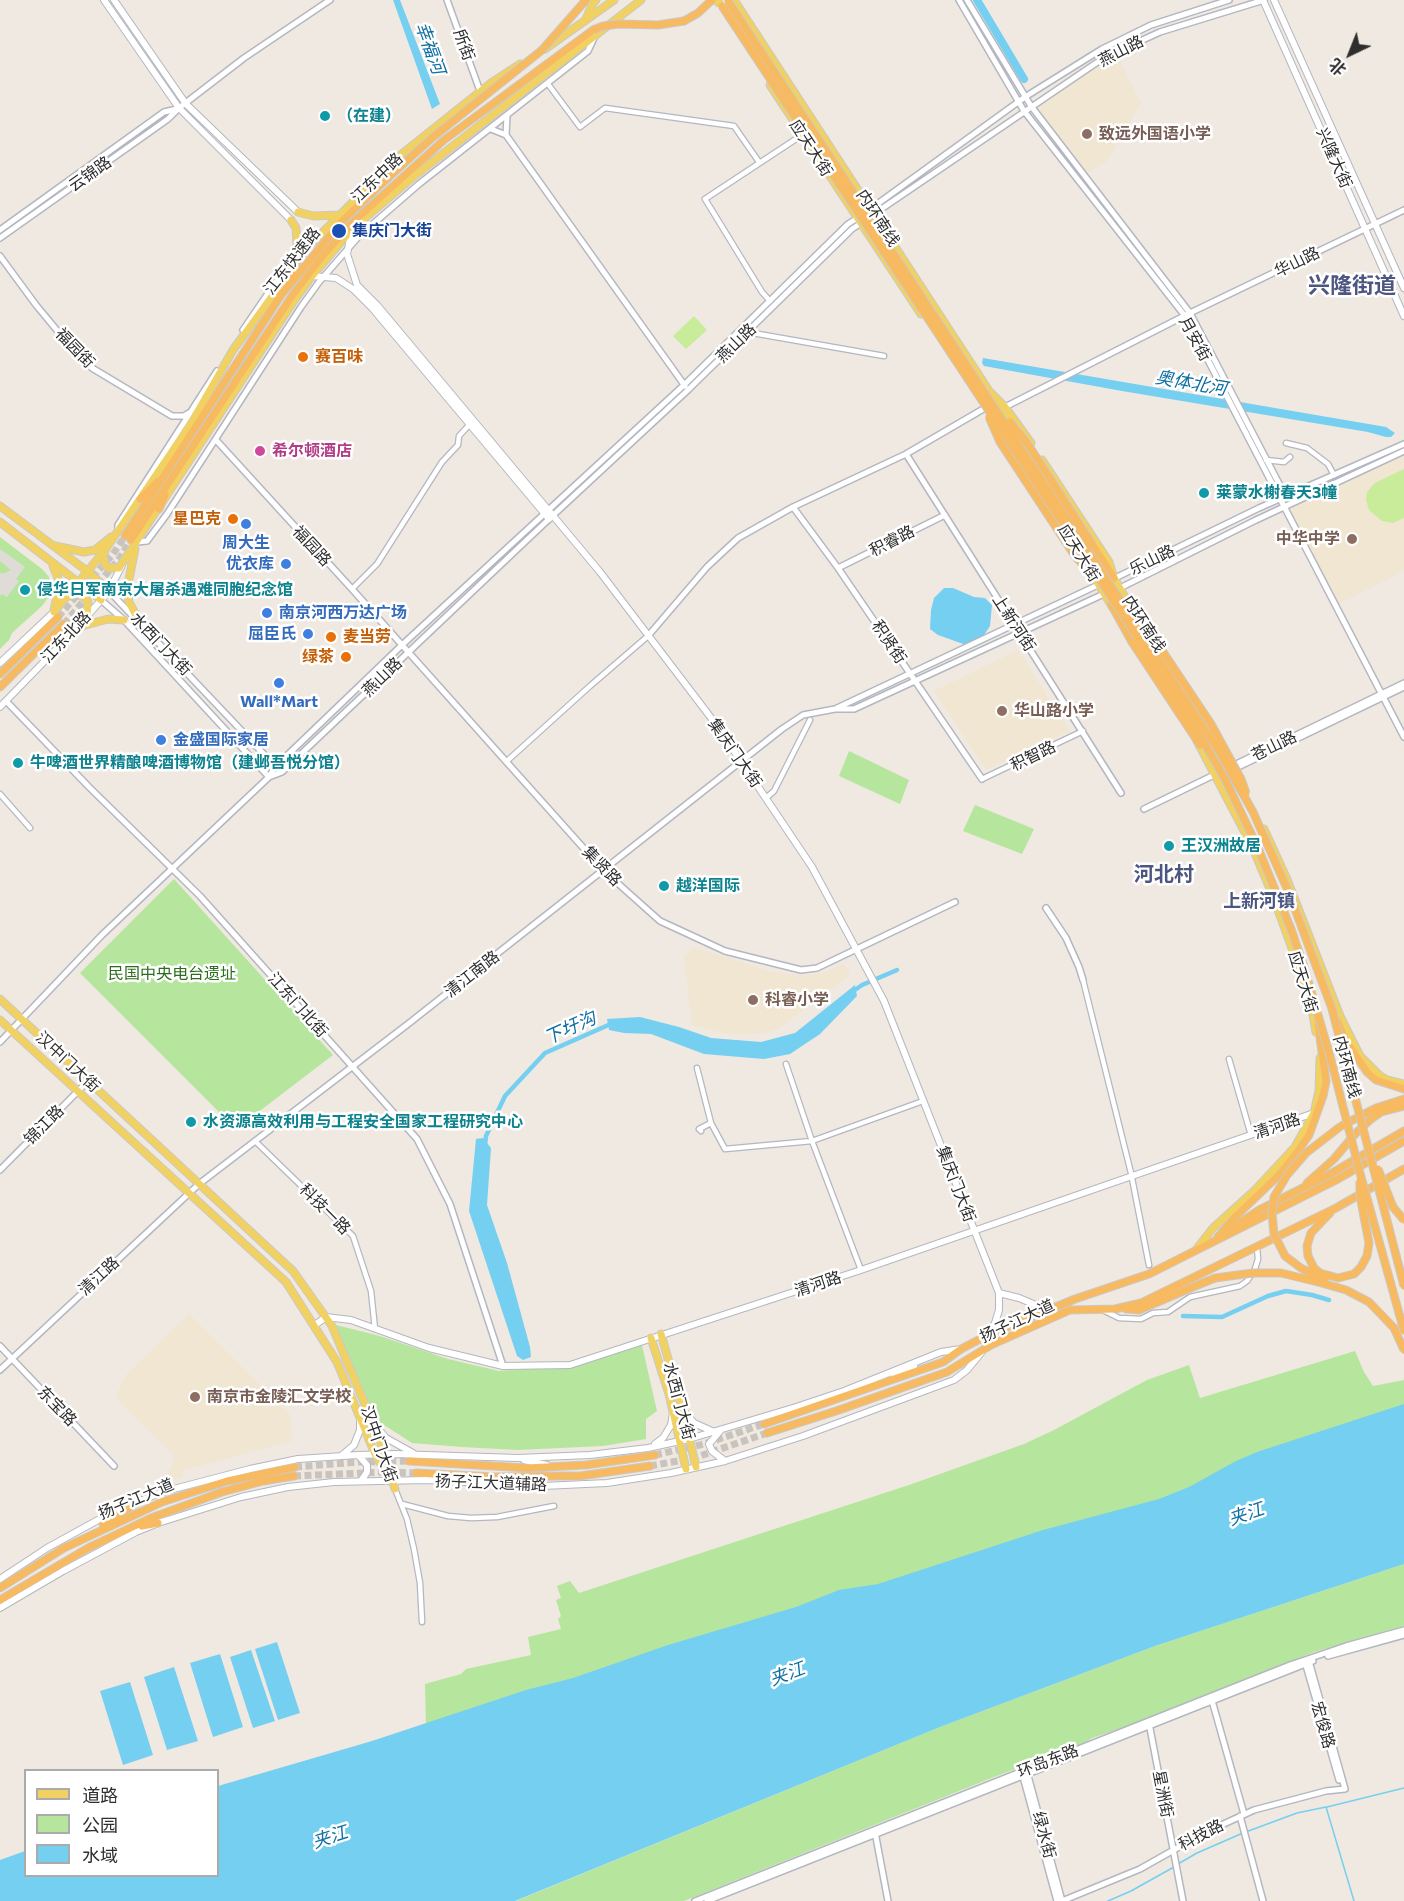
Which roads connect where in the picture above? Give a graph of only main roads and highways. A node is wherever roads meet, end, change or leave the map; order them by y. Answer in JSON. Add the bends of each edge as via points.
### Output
{"nodes":[{"id":1,"x":104,"y":0,"type":"edge"},
{"id":2,"x":114,"y":0,"type":"edge"},
{"id":3,"x":586,"y":0,"type":"edge"},
{"id":4,"x":596,"y":0,"type":"edge"},
{"id":5,"x":614,"y":0,"type":"edge"},
{"id":6,"x":647,"y":0,"type":"edge"},
{"id":7,"x":728,"y":0,"type":"edge"},
{"id":8,"x":734,"y":0,"type":"edge"},
{"id":9,"x":1263,"y":0,"type":"edge"},
{"id":10,"x":1274,"y":0,"type":"edge"},
{"id":11,"x":717,"y":1,"type":"edge"},
{"id":12,"x":638,"y":2,"type":"edge"},
{"id":13,"x":584,"y":22,"type":"junction"},
{"id":14,"x":594,"y":33,"type":"junction"},
{"id":15,"x":297,"y":212,"type":"joint"},
{"id":16,"x":340,"y":214,"type":"junction"},
{"id":17,"x":291,"y":220,"type":"joint"},
{"id":18,"x":352,"y":230,"type":"junction"},
{"id":19,"x":295,"y":260,"type":"junction"},
{"id":20,"x":312,"y":276,"type":"junction"},
{"id":21,"x":355,"y":287,"type":"junction"},
{"id":22,"x":1404,"y":288,"type":"edge"},
{"id":23,"x":281,"y":295,"type":"junction"},
{"id":24,"x":288,"y":301,"type":"junction"},
{"id":25,"x":1404,"y":316,"type":"edge"},
{"id":26,"x":985,"y":395,"type":"junction"},
{"id":27,"x":171,"y":474,"type":"junction"},
{"id":28,"x":140,"y":498,"type":"junction"},
{"id":29,"x":0,"y":506,"type":"edge"},
{"id":30,"x":159,"y":509,"type":"junction"},
{"id":31,"x":549,"y":514,"type":"junction"},
{"id":32,"x":0,"y":522,"type":"edge"},
{"id":33,"x":118,"y":531,"type":"junction"},
{"id":34,"x":131,"y":539,"type":"junction"},
{"id":35,"x":53,"y":545,"type":"junction"},
{"id":36,"x":105,"y":550,"type":"junction"},
{"id":37,"x":48,"y":559,"type":"junction"},
{"id":38,"x":124,"y":562,"type":"junction"},
{"id":39,"x":87,"y":571,"type":"junction"},
{"id":40,"x":1094,"y":577,"type":"junction"},
{"id":41,"x":1114,"y":578,"type":"junction"},
{"id":42,"x":78,"y":583,"type":"junction"},
{"id":43,"x":109,"y":591,"type":"junction"},
{"id":44,"x":66,"y":598,"type":"junction"},
{"id":45,"x":100,"y":600,"type":"junction"},
{"id":46,"x":1127,"y":602,"type":"junction"},
{"id":47,"x":1111,"y":604,"type":"junction"},
{"id":48,"x":56,"y":615,"type":"junction"},
{"id":49,"x":87,"y":615,"type":"junction"},
{"id":50,"x":124,"y":620,"type":"road end"},
{"id":51,"x":139,"y":621,"type":"road end"},
{"id":52,"x":64,"y":624,"type":"tunnel mouth"},
{"id":53,"x":66,"y":639,"type":"junction"},
{"id":54,"x":0,"y":663,"type":"edge"},
{"id":55,"x":0,"y":674,"type":"edge"},
{"id":56,"x":0,"y":687,"type":"edge"},
{"id":57,"x":0,"y":706,"type":"edge"},
{"id":58,"x":1253,"y":812,"type":"junction"},
{"id":59,"x":1242,"y":818,"type":"junction"},
{"id":60,"x":0,"y":999,"type":"edge"},
{"id":61,"x":1314,"y":999,"type":"junction"},
{"id":62,"x":1332,"y":1009,"type":"junction"},
{"id":63,"x":0,"y":1020,"type":"edge"},
{"id":64,"x":1404,"y":1084,"type":"edge"},
{"id":65,"x":1404,"y":1089,"type":"edge"},
{"id":66,"x":1404,"y":1099,"type":"edge"},
{"id":67,"x":1404,"y":1106,"type":"edge"},
{"id":68,"x":1315,"y":1114,"type":"junction"},
{"id":69,"x":1404,"y":1131,"type":"edge"},
{"id":70,"x":1404,"y":1141,"type":"edge"},
{"id":71,"x":1367,"y":1143,"type":"junction"},
{"id":72,"x":1403,"y":1171,"type":"edge"},
{"id":73,"x":1360,"y":1173,"type":"junction"},
{"id":74,"x":1298,"y":1190,"type":"junction"},
{"id":75,"x":1336,"y":1208,"type":"junction"},
{"id":76,"x":1404,"y":1220,"type":"edge"},
{"id":77,"x":974,"y":1230,"type":"junction"},
{"id":78,"x":1214,"y":1242,"type":"junction"},
{"id":79,"x":1194,"y":1252,"type":"junction"},
{"id":80,"x":1404,"y":1286,"type":"edge"},
{"id":81,"x":1346,"y":1290,"type":"junction"},
{"id":82,"x":999,"y":1293,"type":"junction"},
{"id":83,"x":1056,"y":1307,"type":"junction"},
{"id":84,"x":1115,"y":1309,"type":"junction"},
{"id":85,"x":326,"y":1317,"type":"junction"},
{"id":86,"x":315,"y":1324,"type":"junction"},
{"id":87,"x":1404,"y":1331,"type":"edge"},
{"id":88,"x":661,"y":1334,"type":"junction"},
{"id":89,"x":988,"y":1335,"type":"junction"},
{"id":90,"x":651,"y":1338,"type":"junction"},
{"id":91,"x":961,"y":1349,"type":"junction"},
{"id":92,"x":1404,"y":1350,"type":"edge"},
{"id":93,"x":981,"y":1353,"type":"junction"},
{"id":94,"x":924,"y":1359,"type":"junction"},
{"id":95,"x":884,"y":1383,"type":"junction"},
{"id":96,"x":683,"y":1410,"type":"junction"},
{"id":97,"x":673,"y":1412,"type":"junction"},
{"id":98,"x":360,"y":1416,"type":"junction"},
{"id":99,"x":372,"y":1422,"type":"junction"},
{"id":100,"x":764,"y":1424,"type":"tunnel mouth"},
{"id":101,"x":718,"y":1431,"type":"junction"},
{"id":102,"x":767,"y":1432,"type":"tunnel mouth"},
{"id":103,"x":689,"y":1439,"type":"junction"},
{"id":104,"x":679,"y":1441,"type":"junction"},
{"id":105,"x":652,"y":1447,"type":"junction"},
{"id":106,"x":375,"y":1454,"type":"junction"},
{"id":107,"x":385,"y":1454,"type":"junction"},
{"id":108,"x":417,"y":1454,"type":"junction"},
{"id":109,"x":358,"y":1455,"type":"junction"},
{"id":110,"x":655,"y":1455,"type":"tunnel mouth"},
{"id":111,"x":340,"y":1456,"type":"junction"},
{"id":112,"x":518,"y":1458,"type":"junction"},
{"id":113,"x":409,"y":1461,"type":"tunnel mouth"},
{"id":114,"x":725,"y":1461,"type":"junction"},
{"id":115,"x":556,"y":1466,"type":"junction"},
{"id":116,"x":650,"y":1466,"type":"tunnel mouth"},
{"id":117,"x":295,"y":1467,"type":"tunnel mouth"},
{"id":118,"x":696,"y":1467,"type":"junction"},
{"id":119,"x":686,"y":1469,"type":"junction"},
{"id":120,"x":416,"y":1473,"type":"tunnel mouth"},
{"id":121,"x":294,"y":1476,"type":"tunnel mouth"},
{"id":122,"x":559,"y":1476,"type":"junction"},
{"id":123,"x":391,"y":1480,"type":"junction"},
{"id":124,"x":361,"y":1481,"type":"junction"},
{"id":125,"x":524,"y":1485,"type":"junction"},
{"id":126,"x":395,"y":1489,"type":"road end"},
{"id":127,"x":139,"y":1502,"type":"junction"},
{"id":128,"x":158,"y":1523,"type":"junction"},
{"id":129,"x":130,"y":1528,"type":"junction"},
{"id":130,"x":94,"y":1532,"type":"junction"},
{"id":131,"x":0,"y":1579,"type":"edge"},
{"id":132,"x":0,"y":1588,"type":"edge"},
{"id":133,"x":0,"y":1600,"type":"edge"},
{"id":134,"x":0,"y":1608,"type":"edge"}],
"edges":[{"from":1,"to":17,"type":"main road","via":[[179,108]]},
{"from":2,"to":15,"type":"main road","via":[[186,104]]},
{"from":3,"to":23,"type":"highway","name":"江东快速路","bridge":true,"via":[[542,50],[432,138],[342,220]]},
{"from":4,"to":13,"type":"main road"},
{"from":5,"to":13,"type":"main road","name":"江东中路"},
{"from":6,"to":12,"type":"main road","name":"江东中路"},
{"from":7,"to":26,"type":"highway","name":"内环南线","bridge":true},
{"from":8,"to":26,"type":"main road","name":"应天大街","via":[[872,211]]},
{"from":9,"to":25,"type":"main road","name":"兴隆大街"},
{"from":10,"to":22,"type":"main road","name":"兴隆大街"},
{"from":11,"to":14,"type":"highway","bridge":true,"via":[[684,21],[603,26]]},
{"from":11,"to":26,"type":"highway","name":"内环南线","bridge":true},
{"from":11,"to":40,"type":"main road","name":"应天大街","via":[[801,135]]},
{"from":12,"to":14,"type":"main road","name":"江东中路"},
{"from":13,"to":16,"type":"main road","name":"江东中路","via":[[480,91],[398,157]]},
{"from":14,"to":18,"type":"main road","name":"江东中路"},
{"from":14,"to":24,"type":"highway","name":"江东快速路","via":[[444,140],[343,234]]},
{"from":15,"to":16,"type":"main road","via":[[313,216]]},
{"from":16,"to":19,"type":"main road","name":"江东中路"},
{"from":17,"to":19,"type":"main road","via":[[296,228]]},
{"from":18,"to":20,"type":"main road","name":"江东中路"},
{"from":18,"to":21,"type":"main road","via":[[347,254]]},
{"from":19,"to":23,"type":"highway"},
{"from":19,"to":28,"type":"main road","name":"江东中路"},
{"from":20,"to":21,"type":"main road","via":[[336,279]]},
{"from":20,"to":24,"type":"highway"},
{"from":20,"to":30,"type":"main road","name":"江东中路"},
{"from":21,"to":31,"type":"main road","name":"集庆门大街","via":[[469,426]]},
{"from":21,"to":31,"type":"main road","name":"集庆门大街","via":[[377,305]]},
{"from":23,"to":27,"type":"highway","name":"江东快速路"},
{"from":24,"to":27,"type":"highway","name":"江东快速路"},
{"from":26,"to":40,"type":"highway","bridge":true,"via":[[1000,442],[1075,556]]},
{"from":26,"to":41,"type":"main road","name":"应天大街"},
{"from":26,"to":41,"type":"highway","bridge":true,"via":[[1027,443]]},
{"from":26,"to":41,"type":"main road","name":"应天大街","via":[[1005,407],[1109,562]]},
{"from":26,"to":58,"type":"highway","name":"内环南线","bridge":true,"via":[[1220,753]]},
{"from":26,"to":59,"type":"highway","name":"内环南线","bridge":true,"via":[[1186,712],[1224,777]]},
{"from":27,"to":28,"type":"highway"},
{"from":27,"to":30,"type":"highway"},
{"from":27,"to":34,"type":"highway","name":"江东快速路"},
{"from":28,"to":33,"type":"main road","name":"江东中路"},
{"from":29,"to":35,"type":"main road","name":"水西门大街"},
{"from":30,"to":34,"type":"main road","name":"江东中路"},
{"from":31,"to":77,"type":"main road","name":"集庆门大街","via":[[600,572],[718,727],[812,867],[877,988]]},
{"from":32,"to":37,"type":"main road","name":"水西门大街"},
{"from":33,"to":35,"type":"main road","via":[[95,550],[84,552]]},
{"from":33,"to":36,"type":"main road","name":"江东中路"},
{"from":34,"to":38,"type":"main road","name":"江东中路"},
{"from":34,"to":51,"type":"main road","via":[[127,589]]},
{"from":35,"to":39,"type":"main road","name":"水西门大街"},
{"from":36,"to":38,"type":"main road","via":[[103,561],[110,568],[119,568]]},
{"from":36,"to":39,"type":"main road","name":"江东中路"},
{"from":37,"to":42,"type":"main road","name":"水西门大街"},
{"from":37,"to":48,"type":"main road","via":[[60,583]]},
{"from":38,"to":43,"type":"main road","name":"江东北路"},
{"from":39,"to":42,"type":"main road","name":"江东中路"},
{"from":39,"to":43,"type":"main road","name":"水西门大街"},
{"from":40,"to":47,"type":"main road","name":"应天大街"},
{"from":41,"to":46,"type":"main road","name":"应天大街"},
{"from":42,"to":44,"type":"main road","name":"江东中路"},
{"from":42,"to":45,"type":"main road","name":"水西门大街"},
{"from":43,"to":45,"type":"main road","name":"江东北路"},
{"from":44,"to":48,"type":"main road","name":"江东中路"},
{"from":44,"to":49,"type":"main road","via":[[76,593],[85,598]]},
{"from":45,"to":49,"type":"main road","name":"江东北路"},
{"from":46,"to":58,"type":"highway","bridge":true,"via":[[1211,724],[1241,779]]},
{"from":46,"to":64,"type":"main road","name":"应天大街","via":[[1233,768],[1286,877],[1336,1006],[1360,1056],[1378,1074]]},
{"from":47,"to":59,"type":"highway","bridge":true,"via":[[1210,759]]},
{"from":47,"to":68,"type":"main road","name":"应天大街","via":[[1183,715],[1269,886],[1310,998],[1321,1070]]},
{"from":48,"to":54,"type":"main road","name":"江东北路"},
{"from":48,"to":55,"type":"highway"},
{"from":49,"to":53,"type":"main road","name":"江东北路"},
{"from":50,"to":53,"type":"main road","via":[[108,619],[82,626]]},
{"from":52,"to":56,"type":"highway"},
{"from":53,"to":57,"type":"main road","name":"江东北路"},
{"from":58,"to":62,"type":"highway","name":"内环南线","bridge":true,"via":[[1289,893]]},
{"from":59,"to":61,"type":"highway","name":"内环南线","bridge":true,"via":[[1291,929]]},
{"from":60,"to":85,"type":"main road","name":"汉中门大街","via":[[294,1271]]},
{"from":61,"to":68,"type":"highway","bridge":true,"via":[[1326,1081]]},
{"from":61,"to":73,"type":"highway","name":"内环南线","bridge":true},
{"from":62,"to":65,"type":"highway","bridge":true,"via":[[1346,1041],[1367,1072],[1376,1080]]},
{"from":62,"to":71,"type":"highway","name":"内环南线","bridge":true},
{"from":63,"to":86,"type":"main road","name":"汉中门大街","via":[[286,1282]]},
{"from":66,"to":81,"type":"highway","bridge":true,"via":[[1341,1126],[1306,1153],[1274,1197],[1272,1222],[1279,1246],[1291,1262]]},
{"from":67,"to":74,"type":"highway","via":[[1371,1119]]},
{"from":68,"to":77,"type":"main road","name":"清河路"},
{"from":68,"to":78,"type":"highway","via":[[1309,1135],[1295,1155]]},
{"from":68,"to":79,"type":"main road","name":"应天大街","via":[[1287,1159],[1213,1228]]},
{"from":69,"to":74,"type":"highway","name":"扬子江大道"},
{"from":70,"to":78,"type":"highway","name":"扬子江大道"},
{"from":71,"to":76,"type":"highway","bridge":true,"via":[[1391,1201]]},
{"from":71,"to":80,"type":"highway","name":"内环南线","bridge":true},
{"from":72,"to":75,"type":"highway","name":"扬子江大道"},
{"from":73,"to":75,"type":"highway","bridge":true,"via":[[1369,1244],[1367,1256],[1354,1274],[1338,1278],[1314,1268],[1307,1246],[1311,1233]]},
{"from":73,"to":87,"type":"highway","name":"内环南线","bridge":true},
{"from":74,"to":78,"type":"highway","name":"扬子江大道","via":[[1239,1222]]},
{"from":75,"to":84,"type":"highway","name":"扬子江大道","via":[[1170,1291]]},
{"from":77,"to":82,"type":"main road","name":"集庆门大街"},
{"from":77,"to":88,"type":"main road","name":"清河路"},
{"from":78,"to":79,"type":"highway","name":"扬子江大道"},
{"from":79,"to":83,"type":"highway","name":"扬子江大道","via":[[1149,1274]]},
{"from":81,"to":84,"type":"highway","bridge":true,"via":[[1281,1273],[1253,1273],[1215,1278],[1139,1310]]},
{"from":81,"to":92,"type":"highway","bridge":true,"via":[[1384,1315]]},
{"from":82,"to":83,"type":"main road","via":[[1038,1306]]},
{"from":82,"to":89,"type":"main road","via":[[999,1310]]},
{"from":83,"to":89,"type":"highway","name":"扬子江大道"},
{"from":84,"to":93,"type":"highway","name":"扬子江大道","via":[[1070,1310],[991,1344]]},
{"from":85,"to":86,"type":"main road"},
{"from":85,"to":90,"type":"main road","name":"清河路","via":[[351,1320],[429,1348],[503,1366],[570,1365]]},
{"from":85,"to":99,"type":"main road","name":"汉中门大街"},
{"from":86,"to":98,"type":"main road","name":"汉中门大街","via":[[338,1362]]},
{"from":88,"to":90,"type":"main road","name":"清河路"},
{"from":88,"to":96,"type":"main road","name":"水西门大街"},
{"from":89,"to":91,"type":"highway","name":"扬子江大道"},
{"from":90,"to":97,"type":"main road","name":"水西门大街"},
{"from":91,"to":94,"type":"main road","name":"扬子江大道辅路"},
{"from":91,"to":95,"type":"highway","name":"扬子江大道","via":[[944,1362]]},
{"from":93,"to":102,"type":"highway","name":"扬子江大道","via":[[947,1372]]},
{"from":93,"to":114,"type":"main road","name":"扬子江大道辅路","via":[[954,1380]]},
{"from":94,"to":95,"type":"main road"},
{"from":94,"to":101,"type":"main road","name":"扬子江大道辅路","via":[[844,1391]]},
{"from":95,"to":100,"type":"highway","name":"扬子江大道"},
{"from":96,"to":101,"type":"main road","via":[[694,1423]]},
{"from":96,"to":103,"type":"main road","name":"水西门大街"},
{"from":97,"to":104,"type":"main road","name":"水西门大街"},
{"from":97,"to":105,"type":"main road","via":[[671,1425]]},
{"from":98,"to":106,"type":"main road","name":"汉中门大街"},
{"from":98,"to":111,"type":"main road","via":[[354,1445]]},
{"from":99,"to":107,"type":"main road","name":"汉中门大街"},
{"from":99,"to":108,"type":"main road","via":[[386,1438]]},
{"from":101,"to":103,"type":"main road","name":"扬子江大道辅路"},
{"from":101,"to":114,"type":"main road","via":[[709,1444]]},
{"from":103,"to":104,"type":"main road","name":"扬子江大道辅路"},
{"from":103,"to":118,"type":"main road","name":"水西门大街"},
{"from":104,"to":105,"type":"main road","name":"扬子江大道辅路"},
{"from":104,"to":119,"type":"main road","name":"水西门大街"},
{"from":105,"to":112,"type":"main road","name":"扬子江大道辅路"},
{"from":106,"to":107,"type":"main road","name":"扬子江大道辅路"},
{"from":106,"to":109,"type":"main road","name":"扬子江大道辅路"},
{"from":106,"to":123,"type":"main road","name":"汉中门大街"},
{"from":107,"to":108,"type":"main road","name":"扬子江大道辅路"},
{"from":107,"to":123,"type":"main road","name":"汉中门大街"},
{"from":108,"to":112,"type":"main road","name":"扬子江大道辅路"},
{"from":109,"to":111,"type":"main road","name":"扬子江大道辅路"},
{"from":109,"to":124,"type":"main road","via":[[367,1465]]},
{"from":110,"to":115,"type":"highway"},
{"from":111,"to":127,"type":"main road","name":"扬子江大道辅路","via":[[298,1459],[250,1469]]},
{"from":112,"to":115,"type":"main road"},
{"from":113,"to":115,"type":"highway"},
{"from":114,"to":118,"type":"main road","name":"扬子江大道辅路"},
{"from":116,"to":122,"type":"highway"},
{"from":117,"to":130,"type":"highway","name":"扬子江大道","via":[[190,1492]]},
{"from":118,"to":119,"type":"main road","name":"扬子江大道辅路"},
{"from":119,"to":125,"type":"main road","name":"扬子江大道辅路","via":[[607,1482]]},
{"from":120,"to":122,"type":"highway"},
{"from":121,"to":129,"type":"highway","name":"扬子江大道","via":[[222,1492]]},
{"from":122,"to":125,"type":"main road"},
{"from":123,"to":124,"type":"main road","name":"扬子江大道辅路"},
{"from":123,"to":125,"type":"main road","name":"扬子江大道辅路"},
{"from":123,"to":126,"type":"main road","name":"汉中门大街"},
{"from":124,"to":128,"type":"main road","name":"扬子江大道辅路","via":[[260,1492]]},
{"from":127,"to":130,"type":"highway"},
{"from":127,"to":131,"type":"main road","name":"扬子江大道辅路","via":[[118,1509],[47,1548]]},
{"from":128,"to":129,"type":"highway"},
{"from":128,"to":134,"type":"main road","name":"扬子江大道辅路","via":[[92,1555]]},
{"from":129,"to":133,"type":"highway","name":"扬子江大道"},
{"from":130,"to":132,"type":"highway","name":"扬子江大道"}]}
